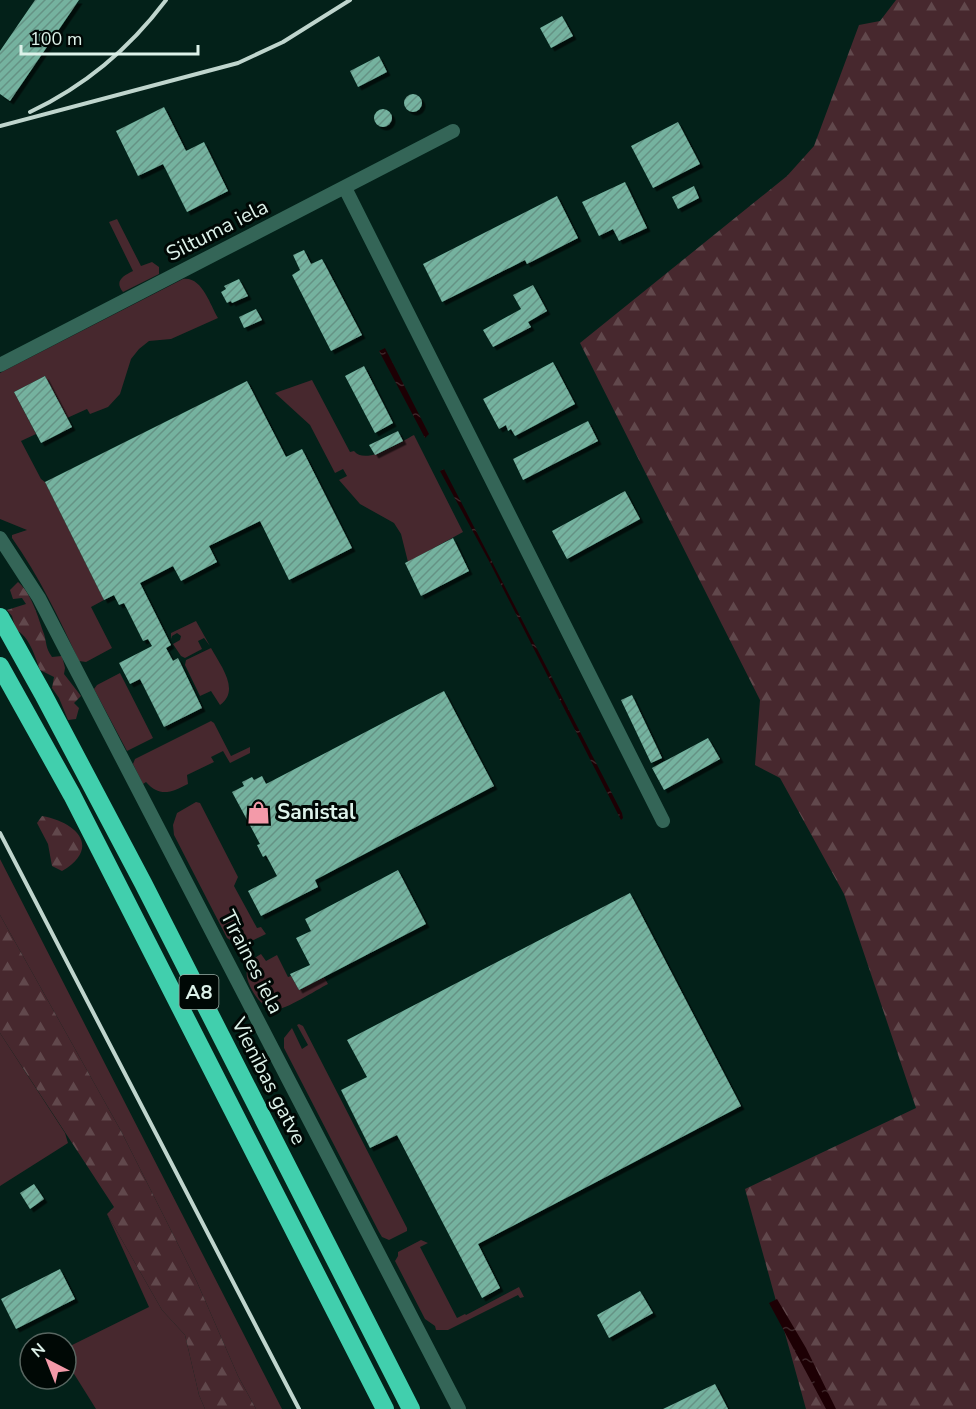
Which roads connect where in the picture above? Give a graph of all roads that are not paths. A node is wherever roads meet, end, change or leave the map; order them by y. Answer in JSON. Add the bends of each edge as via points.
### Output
{"nodes":[{"id":1,"x":453,"y":131,"type":"dead end"},
{"id":2,"x":345,"y":188,"type":"junction"},
{"id":3,"x":0,"y":364,"type":"edge"},
{"id":4,"x":0,"y":538,"type":"edge"},
{"id":5,"x":0,"y":617,"type":"edge"},
{"id":6,"x":0,"y":666,"type":"edge"},
{"id":7,"x":663,"y":821,"type":"dead end"},
{"id":8,"x":391,"y":1371,"type":"junction"},
{"id":9,"x":371,"y":1381,"type":"junction"},
{"id":10,"x":385,"y":1409,"type":"edge"},
{"id":11,"x":411,"y":1409,"type":"edge"},
{"id":12,"x":459,"y":1409,"type":"edge"}],
"edges":[{"from":1,"to":2,"type":"street","name":"Siltuma iela"},
{"from":2,"to":3,"type":"street","name":"Siltuma iela"},
{"from":2,"to":7,"type":"street"},
{"from":4,"to":12,"type":"street","name":"Tīraines iela","via":[[39,598]]},
{"from":5,"to":8,"type":"highway","name":"Vienības gatve","number":"A8","via":[[143,883]]},
{"from":6,"to":9,"type":"highway","number":"A8","via":[[72,795]]},
{"from":8,"to":9,"type":"highway"},
{"from":8,"to":11,"type":"highway","name":"Vienības gatve","number":"A8"},
{"from":9,"to":10,"type":"highway","number":"A8"}]}
